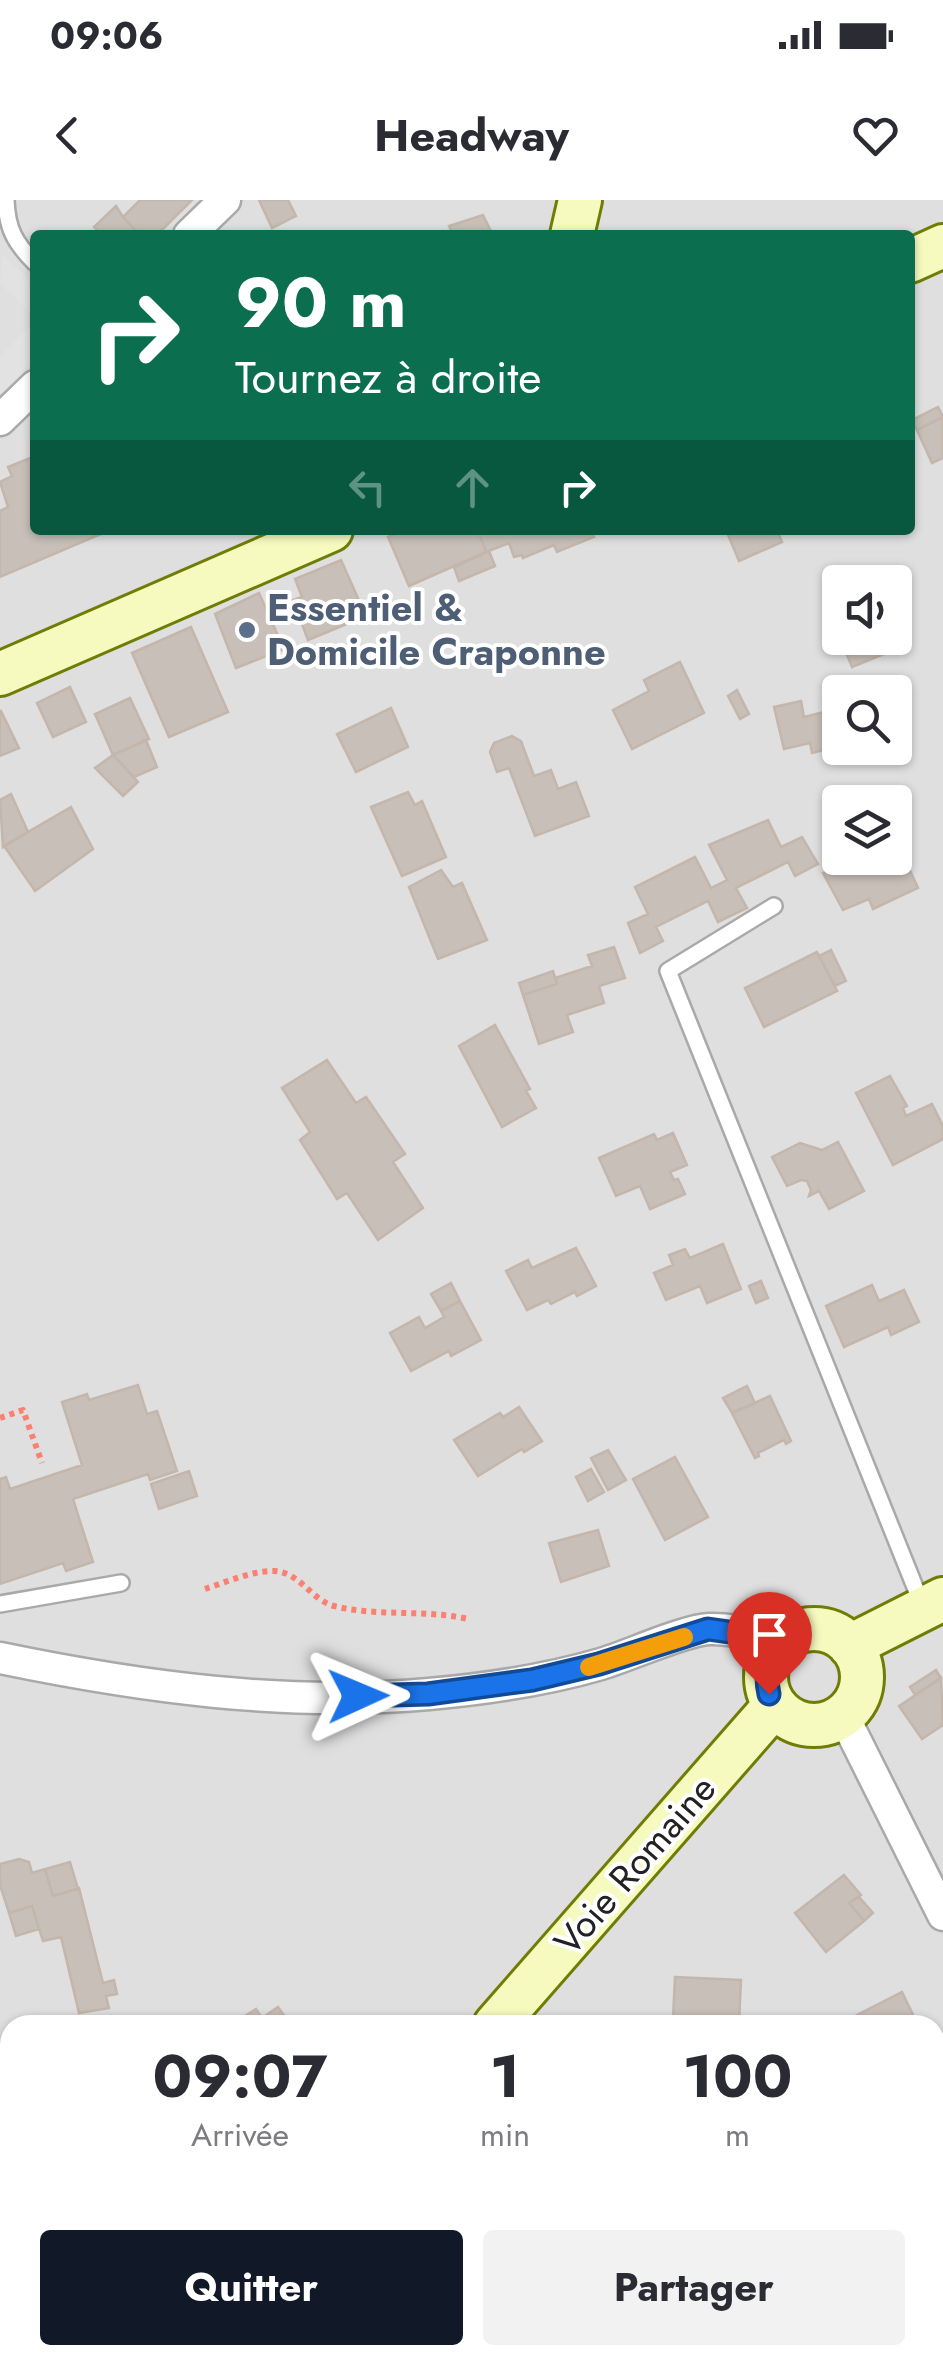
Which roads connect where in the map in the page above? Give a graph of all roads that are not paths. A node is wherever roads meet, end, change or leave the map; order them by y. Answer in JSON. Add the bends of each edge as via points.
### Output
{"nodes":[{"id":1,"x":6,"y":200,"type":"edge"},
{"id":2,"x":225,"y":200,"type":"edge"},
{"id":3,"x":194,"y":230,"type":"edge"},
{"id":4,"x":943,"y":246,"type":"edge"},
{"id":5,"x":30,"y":258,"type":"edge"},
{"id":6,"x":915,"y":258,"type":"edge"},
{"id":7,"x":30,"y":391,"type":"edge"},
{"id":8,"x":0,"y":420,"type":"edge"},
{"id":9,"x":320,"y":535,"type":"edge"},
{"id":10,"x":0,"y":674,"type":"edge"},
{"id":11,"x":774,"y":906,"type":"dead end"},
{"id":12,"x":121,"y":1583,"type":"dead end"},
{"id":13,"x":0,"y":1604,"type":"edge"},
{"id":14,"x":934,"y":1605,"type":"edge"},
{"id":15,"x":784,"y":1640,"type":"junction"},
{"id":16,"x":850,"y":1646,"type":"junction"},
{"id":17,"x":0,"y":1658,"type":"edge"},
{"id":18,"x":775,"y":1705,"type":"junction"},
{"id":19,"x":843,"y":1715,"type":"junction"},
{"id":20,"x":943,"y":1915,"type":"edge"},
{"id":21,"x":505,"y":2015,"type":"edge"}],
"edges":[{"from":1,"to":5,"type":"lane","via":[[14,242]]},
{"from":2,"to":3,"type":"street"},
{"from":4,"to":6,"type":"street"},
{"from":7,"to":8,"type":"street"},
{"from":9,"to":10,"type":"street"},
{"from":11,"to":14,"type":"lane","via":[[668,971]]},
{"from":12,"to":13,"type":"lane"},
{"from":14,"to":16,"type":"street"},
{"from":15,"to":16,"type":"street","via":[[826,1630]]},
{"from":15,"to":17,"type":"street","via":[[708,1629],[532,1680],[428,1694],[323,1697],[194,1691]]},
{"from":15,"to":18,"type":"street","via":[[766,1671]]},
{"from":16,"to":19,"type":"street","via":[[860,1690]]},
{"from":18,"to":19,"type":"street","via":[[814,1725]]},
{"from":18,"to":21,"type":"street","name":"Voie Romaine"},
{"from":19,"to":20,"type":"street"}]}
